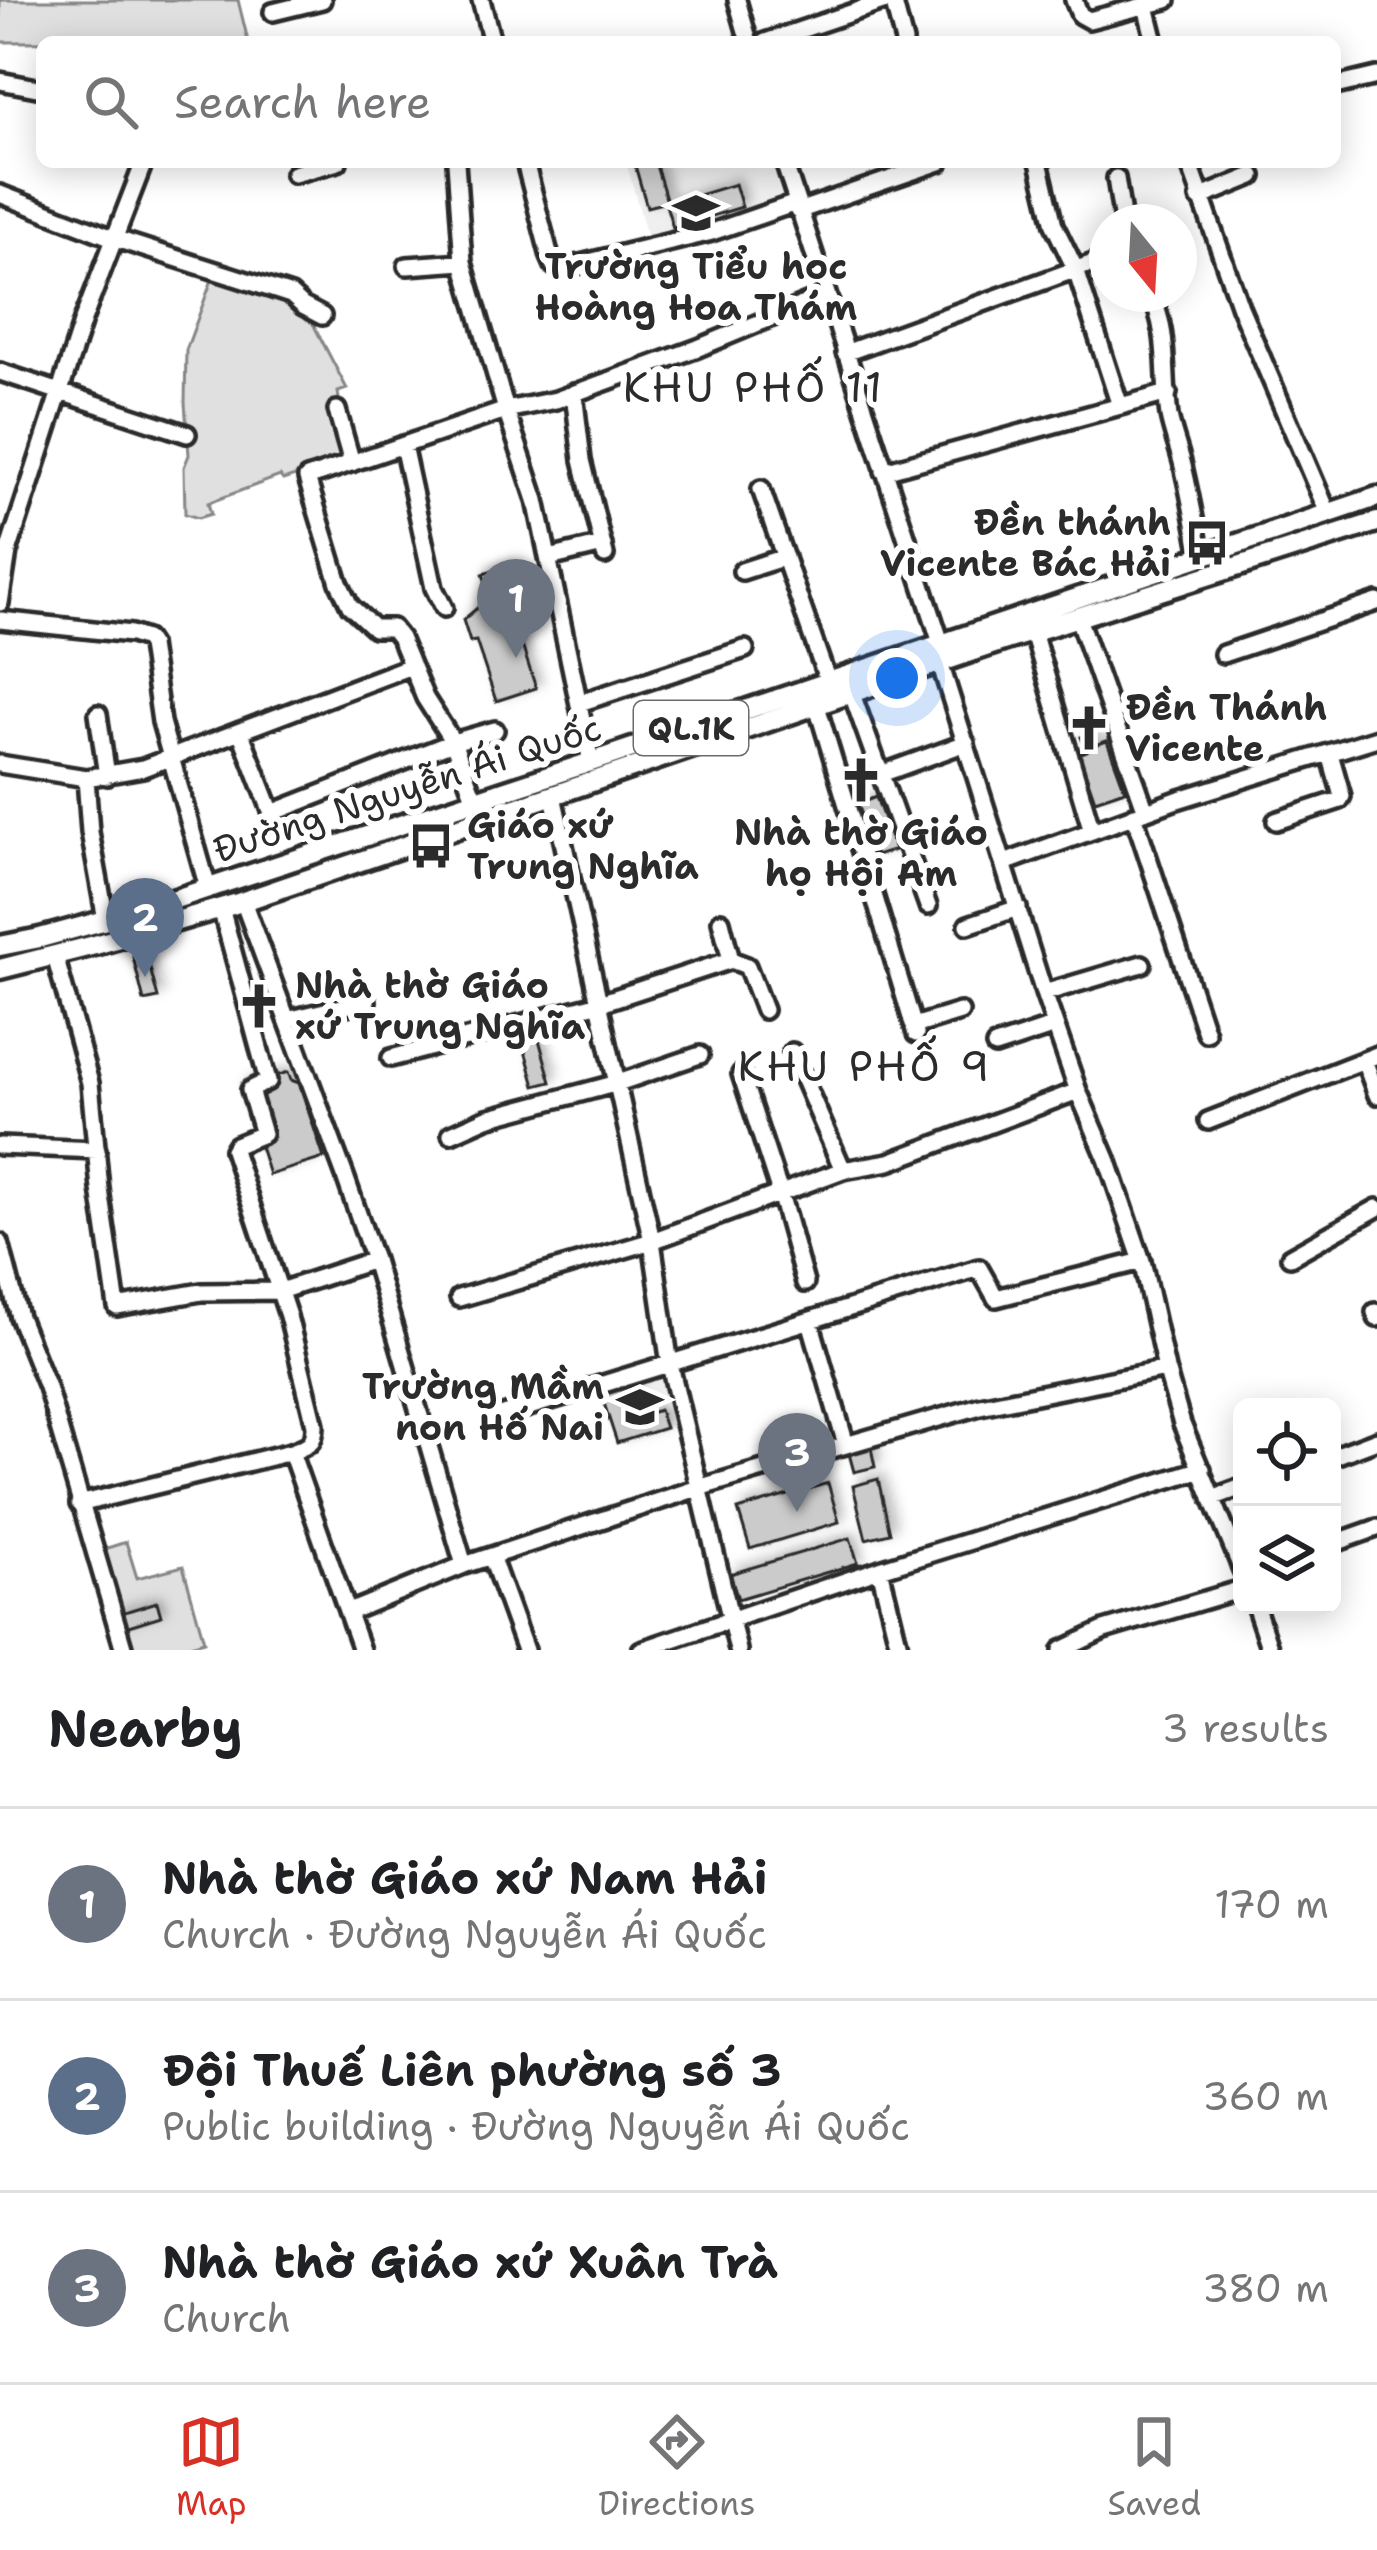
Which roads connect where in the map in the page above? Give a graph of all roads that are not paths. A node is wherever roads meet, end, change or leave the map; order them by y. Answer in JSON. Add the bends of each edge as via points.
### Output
{"nodes":[{"id":1,"x":322,"y":0,"type":"edge"},
{"id":2,"x":481,"y":0,"type":"edge"},
{"id":3,"x":737,"y":0,"type":"edge"},
{"id":4,"x":891,"y":0,"type":"edge"},
{"id":5,"x":1074,"y":0,"type":"edge"},
{"id":6,"x":1167,"y":0,"type":"edge"},
{"id":7,"x":1146,"y":6,"type":"junction"},
{"id":8,"x":274,"y":12,"type":"dead end"},
{"id":9,"x":490,"y":36,"type":"edge"},
{"id":10,"x":747,"y":36,"type":"edge"},
{"id":11,"x":783,"y":36,"type":"edge"},
{"id":12,"x":902,"y":36,"type":"edge"},
{"id":13,"x":1154,"y":36,"type":"edge"},
{"id":14,"x":1377,"y":76,"type":"edge"},
{"id":15,"x":0,"y":81,"type":"edge"},
{"id":16,"x":1341,"y":85,"type":"edge"},
{"id":17,"x":36,"y":88,"type":"edge"},
{"id":18,"x":142,"y":168,"type":"edge"},
{"id":19,"x":316,"y":168,"type":"edge"},
{"id":20,"x":456,"y":168,"type":"edge"},
{"id":21,"x":527,"y":168,"type":"edge"},
{"id":22,"x":786,"y":168,"type":"edge"},
{"id":23,"x":921,"y":168,"type":"edge"},
{"id":24,"x":1040,"y":168,"type":"edge"},
{"id":25,"x":1191,"y":168,"type":"edge"},
{"id":26,"x":295,"y":174,"type":"dead end"},
{"id":27,"x":1252,"y":176,"type":"dead end"},
{"id":28,"x":1116,"y":178,"type":"dead end"},
{"id":29,"x":0,"y":194,"type":"edge"},
{"id":30,"x":1199,"y":198,"type":"junction"},
{"id":31,"x":1121,"y":204,"type":"edge"},
{"id":32,"x":797,"y":207,"type":"junction"},
{"id":33,"x":113,"y":238,"type":"junction"},
{"id":34,"x":463,"y":262,"type":"junction"},
{"id":35,"x":1089,"y":265,"type":"edge"},
{"id":36,"x":407,"y":266,"type":"dead end"},
{"id":37,"x":1076,"y":270,"type":"junction"},
{"id":38,"x":826,"y":295,"type":"junction"},
{"id":39,"x":1157,"y":312,"type":"edge"},
{"id":40,"x":322,"y":316,"type":"dead end"},
{"id":41,"x":845,"y":353,"type":"junction"},
{"id":42,"x":0,"y":372,"type":"edge"},
{"id":43,"x":59,"y":392,"type":"junction"},
{"id":44,"x":574,"y":393,"type":"junction"},
{"id":45,"x":1168,"y":393,"type":"junction"},
{"id":46,"x":1120,"y":406,"type":"junction"},
{"id":47,"x":337,"y":410,"type":"dead end"},
{"id":48,"x":506,"y":410,"type":"junction"},
{"id":49,"x":187,"y":434,"type":"dead end"},
{"id":50,"x":403,"y":446,"type":"junction"},
{"id":51,"x":352,"y":463,"type":"junction"},
{"id":52,"x":884,"y":471,"type":"junction"},
{"id":53,"x":761,"y":489,"type":"dead end"},
{"id":54,"x":1373,"y":498,"type":"edge"},
{"id":55,"x":1328,"y":513,"type":"junction"},
{"id":56,"x":1377,"y":524,"type":"edge"},
{"id":57,"x":1201,"y":556,"type":"junction"},
{"id":58,"x":785,"y":557,"type":"junction"},
{"id":59,"x":549,"y":558,"type":"junction"},
{"id":60,"x":742,"y":571,"type":"dead end"},
{"id":61,"x":0,"y":602,"type":"edge"},
{"id":62,"x":1377,"y":602,"type":"edge"},
{"id":63,"x":444,"y":608,"type":"dead end"},
{"id":64,"x":1078,"y":618,"type":"junction"},
{"id":65,"x":0,"y":620,"type":"edge"},
{"id":66,"x":1033,"y":632,"type":"junction"},
{"id":67,"x":746,"y":649,"type":"dead end"},
{"id":68,"x":940,"y":653,"type":"junction"},
{"id":69,"x":1223,"y":655,"type":"dead end"},
{"id":70,"x":411,"y":666,"type":"junction"},
{"id":71,"x":828,"y":682,"type":"junction"},
{"id":72,"x":852,"y":694,"type":"junction"},
{"id":73,"x":579,"y":703,"type":"junction"},
{"id":74,"x":817,"y":706,"type":"junction"},
{"id":75,"x":98,"y":714,"type":"dead end"},
{"id":76,"x":495,"y":730,"type":"dead end"},
{"id":77,"x":240,"y":731,"type":"junction"},
{"id":78,"x":1377,"y":738,"type":"edge"},
{"id":79,"x":453,"y":742,"type":"junction"},
{"id":80,"x":966,"y":743,"type":"junction"},
{"id":81,"x":1330,"y":754,"type":"junction"},
{"id":82,"x":171,"y":758,"type":"junction"},
{"id":83,"x":591,"y":762,"type":"junction"},
{"id":84,"x":0,"y":764,"type":"edge"},
{"id":85,"x":881,"y":774,"type":"junction"},
{"id":86,"x":107,"y":776,"type":"junction"},
{"id":87,"x":86,"y":778,"type":"junction"},
{"id":88,"x":554,"y":796,"type":"junction"},
{"id":89,"x":475,"y":800,"type":"junction"},
{"id":90,"x":1140,"y":813,"type":"junction"},
{"id":91,"x":1276,"y":821,"type":"dead end"},
{"id":92,"x":1092,"y":831,"type":"junction"},
{"id":93,"x":1004,"y":863,"type":"junction"},
{"id":94,"x":235,"y":879,"type":"junction"},
{"id":95,"x":208,"y":888,"type":"junction"},
{"id":96,"x":243,"y":901,"type":"junction"},
{"id":97,"x":928,"y":906,"type":"dead end"},
{"id":98,"x":221,"y":908,"type":"junction"},
{"id":99,"x":1018,"y":908,"type":"junction"},
{"id":100,"x":106,"y":920,"type":"junction"},
{"id":101,"x":721,"y":921,"type":"dead end"},
{"id":102,"x":968,"y":926,"type":"dead end"},
{"id":103,"x":0,"y":946,"type":"edge"},
{"id":104,"x":56,"y":956,"type":"junction"},
{"id":105,"x":731,"y":960,"type":"junction"},
{"id":106,"x":1142,"y":964,"type":"dead end"},
{"id":107,"x":0,"y":969,"type":"edge"},
{"id":108,"x":1044,"y":993,"type":"junction"},
{"id":109,"x":367,"y":1001,"type":"dead end"},
{"id":110,"x":600,"y":1003,"type":"junction"},
{"id":111,"x":764,"y":1010,"type":"dead end"},
{"id":112,"x":960,"y":1012,"type":"dead end"},
{"id":113,"x":287,"y":1020,"type":"junction"},
{"id":114,"x":1055,"y":1026,"type":"junction"},
{"id":115,"x":1206,"y":1033,"type":"dead end"},
{"id":116,"x":995,"y":1046,"type":"dead end"},
{"id":117,"x":792,"y":1052,"type":"dead end"},
{"id":118,"x":700,"y":1055,"type":"dead end"},
{"id":119,"x":1371,"y":1057,"type":"edge"},
{"id":120,"x":391,"y":1058,"type":"dead end"},
{"id":121,"x":741,"y":1074,"type":"dead end"},
{"id":122,"x":618,"y":1083,"type":"junction"},
{"id":123,"x":1078,"y":1091,"type":"junction"},
{"id":124,"x":1377,"y":1095,"type":"edge"},
{"id":125,"x":1208,"y":1121,"type":"dead end"},
{"id":126,"x":451,"y":1134,"type":"dead end"},
{"id":127,"x":0,"y":1146,"type":"edge"},
{"id":128,"x":97,"y":1150,"type":"junction"},
{"id":129,"x":843,"y":1170,"type":"junction"},
{"id":130,"x":780,"y":1193,"type":"junction"},
{"id":131,"x":1377,"y":1208,"type":"edge"},
{"id":132,"x":652,"y":1241,"type":"junction"},
{"id":133,"x":0,"y":1243,"type":"edge"},
{"id":134,"x":1290,"y":1257,"type":"dead end"},
{"id":135,"x":374,"y":1260,"type":"junction"},
{"id":136,"x":1142,"y":1261,"type":"junction"},
{"id":137,"x":806,"y":1283,"type":"dead end"},
{"id":138,"x":280,"y":1291,"type":"junction"},
{"id":139,"x":459,"y":1298,"type":"dead end"},
{"id":140,"x":810,"y":1321,"type":"junction"},
{"id":141,"x":670,"y":1365,"type":"junction"},
{"id":142,"x":1166,"y":1369,"type":"junction"},
{"id":143,"x":503,"y":1415,"type":"dead end"},
{"id":144,"x":1377,"y":1440,"type":"edge"},
{"id":145,"x":847,"y":1445,"type":"junction"},
{"id":146,"x":291,"y":1452,"type":"junction"},
{"id":147,"x":1341,"y":1453,"type":"edge"},
{"id":148,"x":1202,"y":1469,"type":"junction"},
{"id":149,"x":698,"y":1488,"type":"junction"},
{"id":150,"x":1233,"y":1490,"type":"edge"},
{"id":151,"x":1213,"y":1498,"type":"junction"},
{"id":152,"x":79,"y":1504,"type":"junction"},
{"id":153,"x":1377,"y":1528,"type":"edge"},
{"id":154,"x":1341,"y":1541,"type":"edge"},
{"id":155,"x":1233,"y":1548,"type":"edge"},
{"id":156,"x":491,"y":1556,"type":"junction"},
{"id":157,"x":464,"y":1564,"type":"junction"},
{"id":158,"x":880,"y":1569,"type":"junction"},
{"id":159,"x":1233,"y":1592,"type":"edge"},
{"id":160,"x":349,"y":1612,"type":"junction"},
{"id":161,"x":1258,"y":1614,"type":"edge"},
{"id":162,"x":730,"y":1620,"type":"junction"},
{"id":163,"x":124,"y":1650,"type":"edge"},
{"id":164,"x":362,"y":1650,"type":"edge"},
{"id":165,"x":525,"y":1650,"type":"edge"},
{"id":166,"x":640,"y":1650,"type":"edge"},
{"id":167,"x":738,"y":1650,"type":"edge"},
{"id":168,"x":900,"y":1650,"type":"edge"},
{"id":169,"x":1062,"y":1650,"type":"edge"},
{"id":170,"x":1270,"y":1650,"type":"edge"}],
"edges":[{"from":1,"to":8,"type":"street"},
{"from":2,"to":9,"type":"street"},
{"from":3,"to":10,"type":"street"},
{"from":4,"to":11,"type":"street"},
{"from":4,"to":12,"type":"street"},
{"from":5,"to":7,"type":"street","via":[[1090,20]]},
{"from":6,"to":7,"type":"street"},
{"from":7,"to":13,"type":"street"},
{"from":14,"to":16,"type":"street"},
{"from":15,"to":17,"type":"street"},
{"from":18,"to":33,"type":"street"},
{"from":19,"to":26,"type":"street"},
{"from":20,"to":34,"type":"street"},
{"from":21,"to":32,"type":"street","via":[[560,269]]},
{"from":22,"to":32,"type":"street"},
{"from":23,"to":32,"type":"street"},
{"from":24,"to":37,"type":"street"},
{"from":25,"to":30,"type":"street"},
{"from":27,"to":30,"type":"street"},
{"from":28,"to":31,"type":"street"},
{"from":29,"to":33,"type":"street"},
{"from":30,"to":55,"type":"street"},
{"from":32,"to":38,"type":"street"},
{"from":33,"to":40,"type":"street","via":[[291,295]]},
{"from":33,"to":43,"type":"street"},
{"from":34,"to":36,"type":"street"},
{"from":34,"to":48,"type":"street"},
{"from":35,"to":37,"type":"street"},
{"from":37,"to":41,"type":"street"},
{"from":37,"to":46,"type":"street"},
{"from":38,"to":41,"type":"street"},
{"from":38,"to":44,"type":"street"},
{"from":39,"to":45,"type":"street"},
{"from":41,"to":52,"type":"street"},
{"from":42,"to":43,"type":"street"},
{"from":43,"to":49,"type":"street"},
{"from":43,"to":61,"type":"street"},
{"from":44,"to":48,"type":"street"},
{"from":44,"to":59,"type":"street","via":[[604,550]]},
{"from":45,"to":46,"type":"street"},
{"from":45,"to":57,"type":"street"},
{"from":46,"to":52,"type":"street"},
{"from":47,"to":51,"type":"street"},
{"from":48,"to":50,"type":"street"},
{"from":48,"to":59,"type":"street"},
{"from":50,"to":51,"type":"street"},
{"from":50,"to":63,"type":"street"},
{"from":51,"to":70,"type":"street","via":[[307,478],[318,522],[350,606],[374,628],[392,628]]},
{"from":52,"to":68,"type":"street"},
{"from":53,"to":58,"type":"street"},
{"from":54,"to":55,"type":"main road","name":"Đường Nguyễn Ái Quốc","number":"QL.1K"},
{"from":54,"to":56,"type":"main road"},
{"from":55,"to":57,"type":"main road","name":"Đường Nguyễn Ái Quốc","number":"QL.1K"},
{"from":56,"to":64,"type":"main road","name":"Đường Nguyễn Ái Quốc","number":"QL.1K"},
{"from":57,"to":68,"type":"main road","name":"Đường Nguyễn Ái Quốc","number":"QL.1K"},
{"from":58,"to":60,"type":"street"},
{"from":58,"to":71,"type":"street"},
{"from":59,"to":73,"type":"street"},
{"from":62,"to":69,"type":"street"},
{"from":64,"to":66,"type":"main road","name":"Đường Nguyễn Ái Quốc","number":"QL.1K"},
{"from":64,"to":90,"type":"street"},
{"from":65,"to":82,"type":"street","via":[[146,639]]},
{"from":66,"to":68,"type":"main road","name":"Đường Nguyễn Ái Quốc","number":"QL.1K"},
{"from":66,"to":92,"type":"street"},
{"from":67,"to":73,"type":"street"},
{"from":68,"to":71,"type":"main road","name":"Đường Nguyễn Ái Quốc","number":"QL.1K"},
{"from":68,"to":72,"type":"main road","name":"Đường Nguyễn Ái Quốc","number":"QL.1K"},
{"from":68,"to":80,"type":"street"},
{"from":70,"to":77,"type":"street"},
{"from":70,"to":79,"type":"street"},
{"from":71,"to":83,"type":"main road","name":"Đường Nguyễn Ái Quốc","number":"QL.1K"},
{"from":72,"to":74,"type":"main road","name":"Đường Nguyễn Ái Quốc","number":"QL.1K"},
{"from":72,"to":85,"type":"street"},
{"from":73,"to":83,"type":"street"},
{"from":74,"to":88,"type":"main road","name":"Đường Nguyễn Ái Quốc","number":"QL.1K"},
{"from":74,"to":112,"type":"street","via":[[915,1030]]},
{"from":75,"to":86,"type":"street"},
{"from":76,"to":79,"type":"street"},
{"from":77,"to":79,"type":"street","via":[[272,813]]},
{"from":77,"to":82,"type":"street"},
{"from":78,"to":81,"type":"street"},
{"from":79,"to":89,"type":"street"},
{"from":80,"to":85,"type":"street"},
{"from":80,"to":93,"type":"street"},
{"from":81,"to":90,"type":"street"},
{"from":81,"to":91,"type":"street","via":[[1340,800]]},
{"from":82,"to":86,"type":"street"},
{"from":82,"to":95,"type":"street"},
{"from":83,"to":89,"type":"main road","name":"Đường Nguyễn Ái Quốc","number":"QL.1K"},
{"from":84,"to":87,"type":"street"},
{"from":85,"to":97,"type":"street"},
{"from":86,"to":87,"type":"street"},
{"from":87,"to":100,"type":"street"},
{"from":88,"to":96,"type":"main road","name":"Đường Nguyễn Ái Quốc","number":"QL.1K"},
{"from":88,"to":110,"type":"street"},
{"from":89,"to":94,"type":"main road","name":"Đường Nguyễn Ái Quốc","number":"QL.1K"},
{"from":90,"to":92,"type":"street"},
{"from":90,"to":115,"type":"street"},
{"from":92,"to":93,"type":"street"},
{"from":93,"to":99,"type":"street"},
{"from":94,"to":95,"type":"main road","name":"Đường Nguyễn Ái Quốc","number":"QL.1K"},
{"from":94,"to":96,"type":"main road"},
{"from":95,"to":100,"type":"main road","name":"Đường Nguyễn Ái Quốc","number":"QL.1K"},
{"from":96,"to":98,"type":"main road","name":"Đường Nguyễn Ái Quốc","number":"QL.1K"},
{"from":96,"to":113,"type":"street"},
{"from":98,"to":104,"type":"main road","name":"Đường Nguyễn Ái Quốc","number":"QL.1K"},
{"from":98,"to":138,"type":"street","via":[[268,1081],[250,1090],[263,1134],[233,1150]]},
{"from":99,"to":102,"type":"street"},
{"from":99,"to":108,"type":"street"},
{"from":100,"to":103,"type":"main road","name":"Đường Nguyễn Ái Quốc","number":"QL.1K"},
{"from":101,"to":105,"type":"street"},
{"from":104,"to":107,"type":"main road","name":"Đường Nguyễn Ái Quốc","number":"QL.1K"},
{"from":104,"to":128,"type":"street","via":[[90,1083]]},
{"from":105,"to":110,"type":"street"},
{"from":105,"to":111,"type":"street","via":[[746,966]]},
{"from":106,"to":108,"type":"street"},
{"from":108,"to":114,"type":"street"},
{"from":109,"to":113,"type":"street"},
{"from":110,"to":120,"type":"street"},
{"from":110,"to":122,"type":"street"},
{"from":113,"to":135,"type":"street"},
{"from":114,"to":116,"type":"street"},
{"from":114,"to":123,"type":"street"},
{"from":117,"to":129,"type":"street"},
{"from":118,"to":122,"type":"street"},
{"from":119,"to":124,"type":"street"},
{"from":119,"to":125,"type":"street"},
{"from":121,"to":130,"type":"street"},
{"from":122,"to":126,"type":"street"},
{"from":122,"to":132,"type":"street"},
{"from":123,"to":129,"type":"street","via":[[889,1162]]},
{"from":123,"to":136,"type":"street"},
{"from":127,"to":128,"type":"street"},
{"from":128,"to":138,"type":"street","via":[[118,1311],[201,1292]]},
{"from":129,"to":130,"type":"street"},
{"from":130,"to":132,"type":"street"},
{"from":130,"to":137,"type":"street"},
{"from":131,"to":134,"type":"street"},
{"from":132,"to":139,"type":"street"},
{"from":132,"to":141,"type":"street"},
{"from":133,"to":152,"type":"street"},
{"from":135,"to":138,"type":"street"},
{"from":135,"to":157,"type":"street"},
{"from":136,"to":140,"type":"street","via":[[996,1298],[979,1268]]},
{"from":136,"to":142,"type":"street"},
{"from":138,"to":146,"type":"street","via":[[315,1425],[310,1445]]},
{"from":140,"to":141,"type":"street"},
{"from":140,"to":145,"type":"street"},
{"from":141,"to":143,"type":"street"},
{"from":141,"to":149,"type":"street"},
{"from":142,"to":145,"type":"street","via":[[980,1406]]},
{"from":142,"to":148,"type":"street"},
{"from":144,"to":147,"type":"street"},
{"from":145,"to":149,"type":"street"},
{"from":146,"to":152,"type":"street"},
{"from":146,"to":160,"type":"street"},
{"from":148,"to":151,"type":"street"},
{"from":148,"to":158,"type":"street"},
{"from":149,"to":156,"type":"street"},
{"from":149,"to":162,"type":"street"},
{"from":150,"to":151,"type":"street"},
{"from":151,"to":155,"type":"street"},
{"from":152,"to":163,"type":"street"},
{"from":153,"to":154,"type":"street"},
{"from":156,"to":157,"type":"street"},
{"from":156,"to":165,"type":"street"},
{"from":157,"to":160,"type":"street"},
{"from":158,"to":162,"type":"street"},
{"from":158,"to":168,"type":"street"},
{"from":159,"to":169,"type":"street"},
{"from":160,"to":164,"type":"street"},
{"from":161,"to":170,"type":"street"},
{"from":162,"to":166,"type":"street"},
{"from":162,"to":167,"type":"street"}]}
